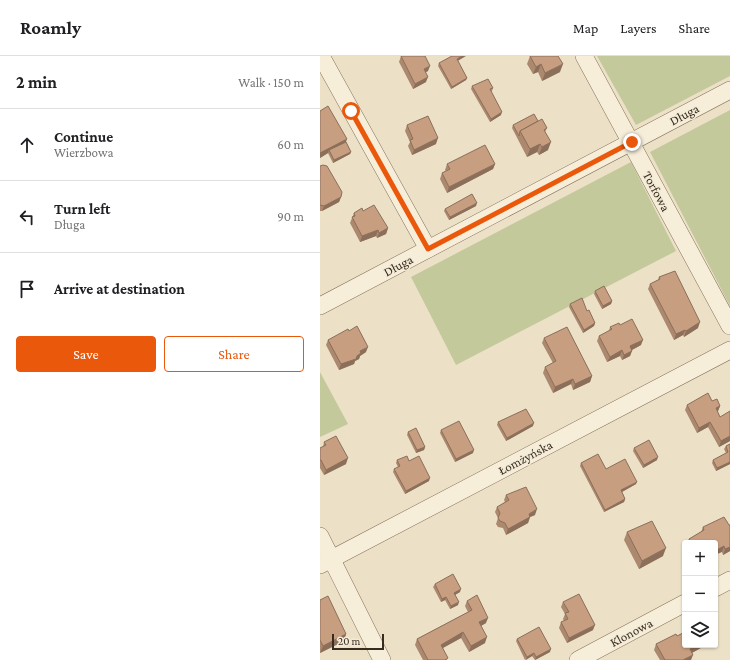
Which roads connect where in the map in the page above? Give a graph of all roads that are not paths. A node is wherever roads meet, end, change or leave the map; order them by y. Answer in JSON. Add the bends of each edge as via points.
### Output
{"nodes":[{"id":1,"x":321,"y":56,"type":"edge"},
{"id":2,"x":584,"y":56,"type":"edge"},
{"id":3,"x":730,"y":90,"type":"edge"},
{"id":4,"x":632,"y":142,"type":"junction"},
{"id":5,"x":428,"y":249,"type":"junction"},
{"id":6,"x":320,"y":306,"type":"edge"},
{"id":7,"x":730,"y":326,"type":"edge"},
{"id":8,"x":730,"y":350,"type":"edge"},
{"id":9,"x":320,"y":536,"type":"edge"},
{"id":10,"x":326,"y":562,"type":"edge"},
{"id":11,"x":730,"y":580,"type":"edge"},
{"id":12,"x":718,"y":586,"type":"edge"},
{"id":13,"x":682,"y":606,"type":"edge"},
{"id":14,"x":382,"y":660,"type":"edge"},
{"id":15,"x":578,"y":660,"type":"edge"}],
"edges":[{"from":1,"to":5,"type":"street"},
{"from":2,"to":4,"type":"street","name":"Torfowa"},
{"from":3,"to":4,"type":"street","name":"Długa"},
{"from":4,"to":5,"type":"street","name":"Długa"},
{"from":4,"to":7,"type":"street","name":"Torfowa"},
{"from":5,"to":6,"type":"street","name":"Długa"},
{"from":8,"to":10,"type":"street","name":"Łomżyńska"},
{"from":9,"to":10,"type":"street"},
{"from":10,"to":14,"type":"street"},
{"from":11,"to":12,"type":"street"},
{"from":13,"to":15,"type":"street","name":"Klonowa"}]}
